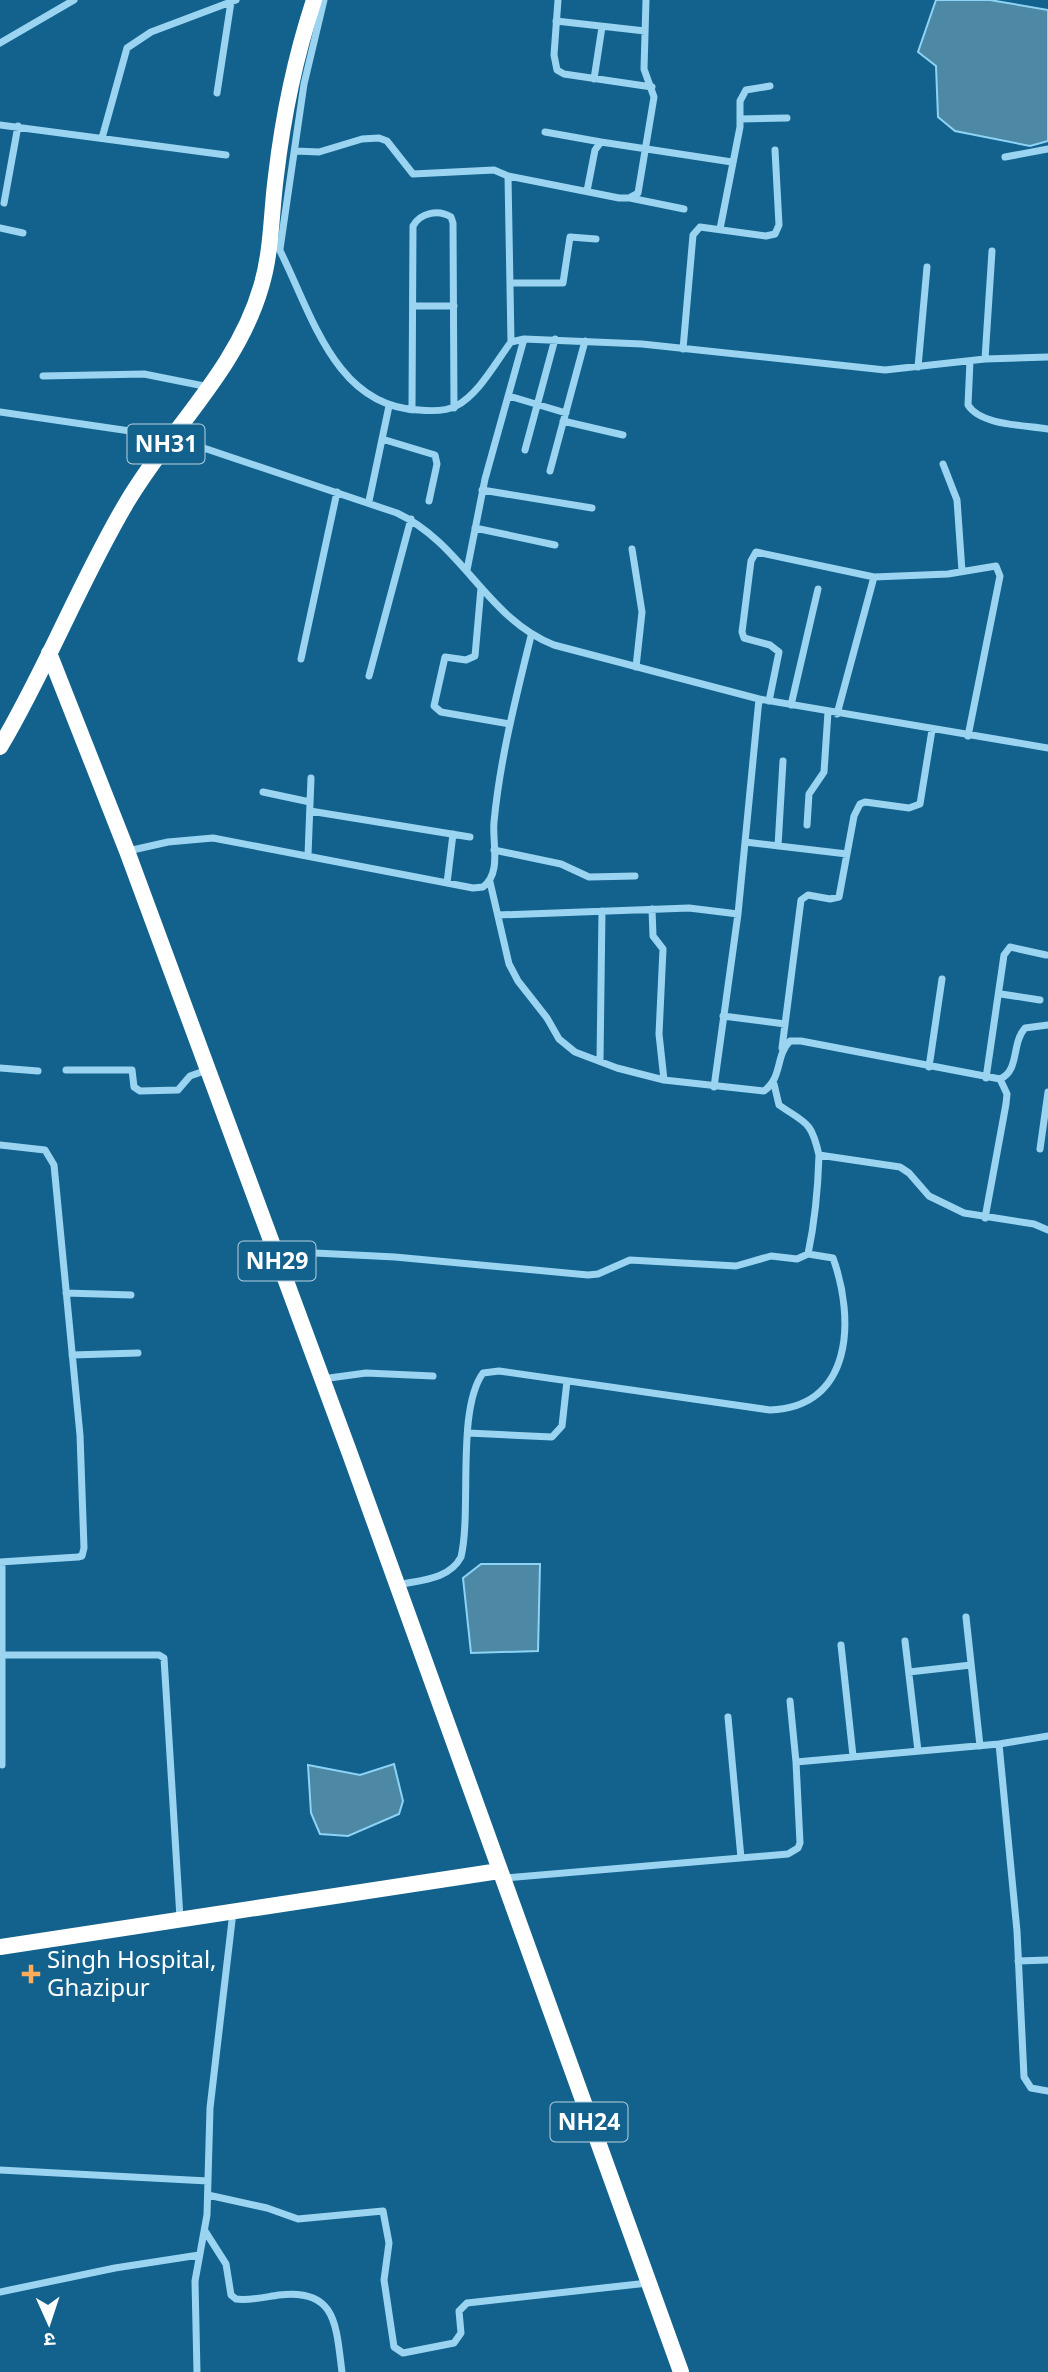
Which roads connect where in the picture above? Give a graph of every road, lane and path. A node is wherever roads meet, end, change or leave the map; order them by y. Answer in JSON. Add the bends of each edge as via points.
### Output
{"nodes":[{"id":1,"x":74,"y":0,"type":"edge"},
{"id":2,"x":314,"y":0,"type":"edge"},
{"id":3,"x":324,"y":0,"type":"edge"},
{"id":4,"x":558,"y":0,"type":"edge"},
{"id":5,"x":646,"y":0,"type":"edge"},
{"id":6,"x":233,"y":1,"type":"edge"},
{"id":7,"x":556,"y":21,"type":"junction"},
{"id":8,"x":602,"y":27,"type":"junction"},
{"id":9,"x":645,"y":31,"type":"junction"},
{"id":10,"x":0,"y":43,"type":"edge"},
{"id":11,"x":594,"y":79,"type":"junction"},
{"id":12,"x":770,"y":86,"type":"dead end"},
{"id":13,"x":652,"y":87,"type":"junction"},
{"id":14,"x":217,"y":93,"type":"dead end"},
{"id":15,"x":787,"y":118,"type":"dead end"},
{"id":16,"x":740,"y":119,"type":"junction"},
{"id":17,"x":0,"y":125,"type":"edge"},
{"id":18,"x":18,"y":126,"type":"junction"},
{"id":19,"x":545,"y":132,"type":"dead end"},
{"id":20,"x":102,"y":138,"type":"junction"},
{"id":21,"x":601,"y":142,"type":"junction"},
{"id":22,"x":647,"y":149,"type":"junction"},
{"id":23,"x":775,"y":149,"type":"dead end"},
{"id":24,"x":1048,"y":149,"type":"edge"},
{"id":25,"x":295,"y":151,"type":"junction"},
{"id":26,"x":226,"y":155,"type":"dead end"},
{"id":27,"x":1005,"y":157,"type":"dead end"},
{"id":28,"x":732,"y":162,"type":"junction"},
{"id":29,"x":508,"y":176,"type":"junction"},
{"id":30,"x":587,"y":191,"type":"junction"},
{"id":31,"x":629,"y":198,"type":"junction"},
{"id":32,"x":4,"y":203,"type":"dead end"},
{"id":33,"x":684,"y":208,"type":"dead end"},
{"id":34,"x":0,"y":228,"type":"edge"},
{"id":35,"x":720,"y":229,"type":"junction"},
{"id":36,"x":270,"y":232,"type":"junction"},
{"id":37,"x":23,"y":233,"type":"dead end"},
{"id":38,"x":596,"y":239,"type":"dead end"},
{"id":39,"x":280,"y":250,"type":"junction"},
{"id":40,"x":992,"y":250,"type":"dead end"},
{"id":41,"x":927,"y":267,"type":"dead end"},
{"id":42,"x":510,"y":283,"type":"junction"},
{"id":43,"x":413,"y":306,"type":"junction"},
{"id":44,"x":454,"y":306,"type":"junction"},
{"id":45,"x":524,"y":340,"type":"junction"},
{"id":46,"x":555,"y":340,"type":"junction"},
{"id":47,"x":585,"y":341,"type":"junction"},
{"id":48,"x":511,"y":342,"type":"junction"},
{"id":49,"x":683,"y":349,"type":"junction"},
{"id":50,"x":1048,"y":358,"type":"edge"},
{"id":51,"x":985,"y":359,"type":"junction"},
{"id":52,"x":970,"y":361,"type":"junction"},
{"id":53,"x":918,"y":367,"type":"junction"},
{"id":54,"x":43,"y":376,"type":"dead end"},
{"id":55,"x":209,"y":387,"type":"junction"},
{"id":56,"x":509,"y":396,"type":"junction"},
{"id":57,"x":537,"y":405,"type":"junction"},
{"id":58,"x":389,"y":406,"type":"junction"},
{"id":59,"x":454,"y":408,"type":"junction"},
{"id":60,"x":412,"y":410,"type":"junction"},
{"id":61,"x":0,"y":412,"type":"edge"},
{"id":62,"x":564,"y":417,"type":"junction"},
{"id":63,"x":1048,"y":429,"type":"edge"},
{"id":64,"x":623,"y":435,"type":"dead end"},
{"id":65,"x":171,"y":437,"type":"junction"},
{"id":66,"x":382,"y":439,"type":"junction"},
{"id":67,"x":524,"y":450,"type":"dead end"},
{"id":68,"x":943,"y":464,"type":"dead end"},
{"id":69,"x":550,"y":471,"type":"dead end"},
{"id":70,"x":482,"y":490,"type":"junction"},
{"id":71,"x":337,"y":492,"type":"junction"},
{"id":72,"x":369,"y":501,"type":"junction"},
{"id":73,"x":429,"y":501,"type":"dead end"},
{"id":74,"x":592,"y":508,"type":"dead end"},
{"id":75,"x":411,"y":519,"type":"junction"},
{"id":76,"x":475,"y":528,"type":"junction"},
{"id":77,"x":555,"y":545,"type":"dead end"},
{"id":78,"x":632,"y":549,"type":"dead end"},
{"id":79,"x":467,"y":570,"type":"junction"},
{"id":80,"x":962,"y":571,"type":"junction"},
{"id":81,"x":874,"y":578,"type":"junction"},
{"id":82,"x":481,"y":588,"type":"junction"},
{"id":83,"x":818,"y":589,"type":"dead end"},
{"id":84,"x":531,"y":636,"type":"junction"},
{"id":85,"x":49,"y":653,"type":"junction"},
{"id":86,"x":301,"y":659,"type":"dead end"},
{"id":87,"x":636,"y":667,"type":"junction"},
{"id":88,"x":369,"y":676,"type":"dead end"},
{"id":89,"x":759,"y":699,"type":"junction"},
{"id":90,"x":769,"y":701,"type":"junction"},
{"id":91,"x":791,"y":705,"type":"junction"},
{"id":92,"x":828,"y":712,"type":"junction"},
{"id":93,"x":838,"y":714,"type":"junction"},
{"id":94,"x":510,"y":724,"type":"junction"},
{"id":95,"x":932,"y":730,"type":"junction"},
{"id":96,"x":968,"y":736,"type":"junction"},
{"id":97,"x":0,"y":747,"type":"edge"},
{"id":98,"x":1048,"y":748,"type":"edge"},
{"id":99,"x":783,"y":761,"type":"dead end"},
{"id":100,"x":312,"y":779,"type":"dead end"},
{"id":101,"x":263,"y":792,"type":"dead end"},
{"id":102,"x":310,"y":802,"type":"junction"},
{"id":103,"x":310,"y":811,"type":"junction"},
{"id":104,"x":807,"y":825,"type":"dead end"},
{"id":105,"x":453,"y":834,"type":"junction"},
{"id":106,"x":470,"y":837,"type":"dead end"},
{"id":107,"x":745,"y":842,"type":"junction"},
{"id":108,"x":778,"y":846,"type":"junction"},
{"id":109,"x":494,"y":850,"type":"junction"},
{"id":110,"x":127,"y":851,"type":"junction"},
{"id":111,"x":847,"y":854,"type":"junction"},
{"id":112,"x":308,"y":855,"type":"junction"},
{"id":113,"x":635,"y":876,"type":"dead end"},
{"id":114,"x":490,"y":882,"type":"junction"},
{"id":115,"x":447,"y":883,"type":"junction"},
{"id":116,"x":652,"y":909,"type":"junction"},
{"id":117,"x":602,"y":911,"type":"junction"},
{"id":118,"x":498,"y":915,"type":"junction"},
{"id":119,"x":738,"y":915,"type":"junction"},
{"id":120,"x":1046,"y":955,"type":"dead end"},
{"id":121,"x":942,"y":979,"type":"dead end"},
{"id":122,"x":1001,"y":994,"type":"junction"},
{"id":123,"x":1041,"y":1000,"type":"dead end"},
{"id":124,"x":723,"y":1016,"type":"junction"},
{"id":125,"x":785,"y":1024,"type":"junction"},
{"id":126,"x":1048,"y":1025,"type":"edge"},
{"id":127,"x":782,"y":1048,"type":"junction"},
{"id":128,"x":600,"y":1061,"type":"junction"},
{"id":129,"x":929,"y":1067,"type":"junction"},
{"id":130,"x":0,"y":1068,"type":"edge"},
{"id":131,"x":66,"y":1070,"type":"dead end"},
{"id":132,"x":208,"y":1070,"type":"junction"},
{"id":133,"x":38,"y":1071,"type":"dead end"},
{"id":134,"x":986,"y":1078,"type":"junction"},
{"id":135,"x":1000,"y":1079,"type":"junction"},
{"id":136,"x":664,"y":1080,"type":"junction"},
{"id":137,"x":774,"y":1084,"type":"junction"},
{"id":138,"x":714,"y":1087,"type":"junction"},
{"id":139,"x":1048,"y":1091,"type":"edge"},
{"id":140,"x":0,"y":1145,"type":"edge"},
{"id":141,"x":1040,"y":1149,"type":"dead end"},
{"id":142,"x":819,"y":1155,"type":"junction"},
{"id":143,"x":985,"y":1218,"type":"junction"},
{"id":144,"x":1048,"y":1223,"type":"edge"},
{"id":145,"x":1034,"y":1224,"type":"junction"},
{"id":146,"x":1048,"y":1230,"type":"edge"},
{"id":147,"x":274,"y":1251,"type":"junction"},
{"id":148,"x":808,"y":1254,"type":"junction"},
{"id":149,"x":66,"y":1293,"type":"junction"},
{"id":150,"x":131,"y":1295,"type":"dead end"},
{"id":151,"x":138,"y":1353,"type":"dead end"},
{"id":152,"x":72,"y":1355,"type":"junction"},
{"id":153,"x":433,"y":1377,"type":"dead end"},
{"id":154,"x":321,"y":1379,"type":"junction"},
{"id":155,"x":567,"y":1381,"type":"junction"},
{"id":156,"x":468,"y":1433,"type":"junction"},
{"id":157,"x":1,"y":1562,"type":"edge"},
{"id":158,"x":396,"y":1586,"type":"junction"},
{"id":159,"x":966,"y":1618,"type":"dead end"},
{"id":160,"x":905,"y":1641,"type":"dead end"},
{"id":161,"x":841,"y":1645,"type":"dead end"},
{"id":162,"x":2,"y":1655,"type":"junction"},
{"id":163,"x":971,"y":1665,"type":"junction"},
{"id":164,"x":909,"y":1672,"type":"junction"},
{"id":165,"x":1,"y":1693,"type":"edge"},
{"id":166,"x":790,"y":1701,"type":"dead end"},
{"id":167,"x":728,"y":1717,"type":"dead end"},
{"id":168,"x":1048,"y":1736,"type":"edge"},
{"id":169,"x":999,"y":1744,"type":"junction"},
{"id":170,"x":980,"y":1746,"type":"junction"},
{"id":171,"x":918,"y":1751,"type":"junction"},
{"id":172,"x":853,"y":1756,"type":"junction"},
{"id":173,"x":796,"y":1762,"type":"junction"},
{"id":174,"x":2,"y":1765,"type":"dead end"},
{"id":175,"x":741,"y":1858,"type":"junction"},
{"id":176,"x":500,"y":1875,"type":"junction"},
{"id":177,"x":233,"y":1911,"type":"junction"},
{"id":178,"x":180,"y":1919,"type":"junction"},
{"id":179,"x":0,"y":1947,"type":"edge"},
{"id":180,"x":1048,"y":1960,"type":"edge"},
{"id":181,"x":1018,"y":1961,"type":"junction"},
{"id":182,"x":1048,"y":2091,"type":"edge"},
{"id":183,"x":0,"y":2170,"type":"edge"},
{"id":184,"x":208,"y":2181,"type":"junction"},
{"id":185,"x":208,"y":2196,"type":"junction"},
{"id":186,"x":205,"y":2231,"type":"junction"},
{"id":187,"x":199,"y":2255,"type":"junction"},
{"id":188,"x":648,"y":2283,"type":"junction"},
{"id":189,"x":0,"y":2292,"type":"edge"},
{"id":190,"x":197,"y":2372,"type":"edge"},
{"id":191,"x":342,"y":2372,"type":"edge"},
{"id":192,"x":681,"y":2372,"type":"edge"}],
"edges":[{"from":1,"to":10,"type":"street"},
{"from":2,"to":36,"type":"highway","number":"NH31","via":[[292,75]]},
{"from":3,"to":25,"type":"street","via":[[304,84]]},
{"from":4,"to":7,"type":"street"},
{"from":5,"to":9,"type":"street"},
{"from":6,"to":14,"type":"street"},
{"from":6,"to":20,"type":"street","via":[[151,32],[127,48]]},
{"from":7,"to":8,"type":"street"},
{"from":7,"to":11,"type":"street","via":[[557,70]]},
{"from":8,"to":9,"type":"street"},
{"from":8,"to":11,"type":"street"},
{"from":9,"to":13,"type":"street","via":[[644,69]]},
{"from":11,"to":13,"type":"street"},
{"from":12,"to":16,"type":"street","via":[[746,90],[740,101]]},
{"from":13,"to":22,"type":"street","via":[[654,108]]},
{"from":15,"to":16,"type":"street"},
{"from":16,"to":28,"type":"street"},
{"from":17,"to":18,"type":"street"},
{"from":18,"to":20,"type":"street"},
{"from":18,"to":32,"type":"street"},
{"from":19,"to":21,"type":"street"},
{"from":20,"to":26,"type":"street"},
{"from":21,"to":22,"type":"street"},
{"from":21,"to":30,"type":"street","via":[[595,150]]},
{"from":22,"to":28,"type":"street"},
{"from":22,"to":31,"type":"street","via":[[638,193]]},
{"from":23,"to":35,"type":"street","via":[[778,230],[766,236]]},
{"from":24,"to":27,"type":"street"},
{"from":25,"to":29,"type":"street","via":[[325,151],[371,137],[387,141],[413,174],[494,170]]},
{"from":25,"to":39,"type":"street"},
{"from":28,"to":35,"type":"street"},
{"from":29,"to":30,"type":"street"},
{"from":29,"to":42,"type":"street"},
{"from":30,"to":31,"type":"street"},
{"from":31,"to":33,"type":"street"},
{"from":34,"to":37,"type":"street"},
{"from":35,"to":49,"type":"street","via":[[700,227],[694,235]]},
{"from":36,"to":39,"type":"street"},
{"from":36,"to":55,"type":"highway","number":"NH31","via":[[262,285],[252,313],[230,358]]},
{"from":38,"to":42,"type":"street","via":[[569,237],[563,283]]},
{"from":39,"to":58,"type":"street","via":[[338,365],[370,398]]},
{"from":40,"to":51,"type":"street"},
{"from":41,"to":53,"type":"street"},
{"from":42,"to":48,"type":"street"},
{"from":43,"to":44,"type":"street"},
{"from":43,"to":44,"type":"street","via":[[412,226],[422,215],[438,213],[451,217],[453,223]]},
{"from":43,"to":60,"type":"street"},
{"from":44,"to":59,"type":"street"},
{"from":45,"to":46,"type":"street"},
{"from":45,"to":48,"type":"street"},
{"from":45,"to":56,"type":"street"},
{"from":46,"to":47,"type":"street"},
{"from":46,"to":57,"type":"street"},
{"from":47,"to":49,"type":"street"},
{"from":47,"to":62,"type":"street"},
{"from":48,"to":59,"type":"street","via":[[470,395]]},
{"from":49,"to":53,"type":"street","via":[[858,368]]},
{"from":50,"to":51,"type":"street"},
{"from":51,"to":52,"type":"street"},
{"from":52,"to":53,"type":"street"},
{"from":52,"to":63,"type":"street","via":[[968,405],[972,411],[988,419]]},
{"from":54,"to":55,"type":"street","via":[[144,374]]},
{"from":55,"to":65,"type":"highway","number":"NH31"},
{"from":56,"to":57,"type":"street"},
{"from":56,"to":70,"type":"street"},
{"from":57,"to":62,"type":"street"},
{"from":57,"to":67,"type":"street"},
{"from":58,"to":60,"type":"street"},
{"from":58,"to":66,"type":"street"},
{"from":59,"to":60,"type":"street"},
{"from":61,"to":65,"type":"street"},
{"from":62,"to":64,"type":"street"},
{"from":62,"to":69,"type":"street"},
{"from":65,"to":71,"type":"street"},
{"from":65,"to":85,"type":"highway","number":"NH31","via":[[113,525]]},
{"from":66,"to":72,"type":"street"},
{"from":66,"to":73,"type":"street","via":[[435,455]]},
{"from":68,"to":80,"type":"street","via":[[957,500]]},
{"from":70,"to":74,"type":"street"},
{"from":70,"to":76,"type":"street"},
{"from":71,"to":72,"type":"street"},
{"from":71,"to":86,"type":"street"},
{"from":72,"to":75,"type":"street"},
{"from":75,"to":79,"type":"street","via":[[432,533]]},
{"from":75,"to":88,"type":"street"},
{"from":76,"to":77,"type":"street"},
{"from":76,"to":79,"type":"street"},
{"from":78,"to":87,"type":"street","via":[[642,612]]},
{"from":79,"to":82,"type":"street"},
{"from":80,"to":81,"type":"street"},
{"from":80,"to":96,"type":"street","via":[[990,566],[1000,570]]},
{"from":81,"to":90,"type":"street","via":[[756,552],[743,632],[744,638],[779,652]]},
{"from":81,"to":93,"type":"street"},
{"from":82,"to":84,"type":"street"},
{"from":82,"to":94,"type":"street","via":[[475,656],[466,660],[445,657],[434,706],[441,712]]},
{"from":83,"to":91,"type":"street"},
{"from":84,"to":87,"type":"street"},
{"from":84,"to":94,"type":"street"},
{"from":85,"to":97,"type":"highway","number":"NH31"},
{"from":85,"to":110,"type":"highway","number":"NH29"},
{"from":87,"to":89,"type":"street"},
{"from":89,"to":90,"type":"street"},
{"from":89,"to":107,"type":"street"},
{"from":90,"to":91,"type":"street"},
{"from":91,"to":92,"type":"street"},
{"from":92,"to":93,"type":"street"},
{"from":92,"to":104,"type":"street","via":[[824,772],[809,794]]},
{"from":93,"to":95,"type":"street"},
{"from":94,"to":109,"type":"street"},
{"from":95,"to":96,"type":"street"},
{"from":95,"to":111,"type":"street","via":[[920,804],[909,808],[860,804],[855,809]]},
{"from":96,"to":98,"type":"street"},
{"from":99,"to":108,"type":"street"},
{"from":100,"to":102,"type":"street"},
{"from":101,"to":102,"type":"street"},
{"from":102,"to":103,"type":"street"},
{"from":103,"to":105,"type":"street"},
{"from":103,"to":112,"type":"street"},
{"from":105,"to":106,"type":"street"},
{"from":105,"to":115,"type":"street"},
{"from":107,"to":108,"type":"street"},
{"from":107,"to":119,"type":"street"},
{"from":108,"to":111,"type":"street"},
{"from":109,"to":113,"type":"street","via":[[561,864],[589,877]]},
{"from":109,"to":114,"type":"street"},
{"from":110,"to":112,"type":"street","via":[[213,838]]},
{"from":110,"to":132,"type":"highway","number":"NH29"},
{"from":111,"to":125,"type":"street","via":[[839,897],[808,895],[799,905]]},
{"from":112,"to":115,"type":"street"},
{"from":114,"to":115,"type":"street","via":[[473,888]]},
{"from":114,"to":118,"type":"street"},
{"from":116,"to":117,"type":"street"},
{"from":116,"to":119,"type":"street","via":[[689,908]]},
{"from":116,"to":136,"type":"street","via":[[653,936],[663,949],[659,1034]]},
{"from":117,"to":118,"type":"street"},
{"from":117,"to":128,"type":"street"},
{"from":118,"to":128,"type":"street","via":[[517,981],[559,1039],[575,1052]]},
{"from":119,"to":124,"type":"street"},
{"from":120,"to":122,"type":"street","via":[[1007,950]]},
{"from":121,"to":129,"type":"street"},
{"from":122,"to":123,"type":"street"},
{"from":122,"to":134,"type":"street"},
{"from":124,"to":125,"type":"street"},
{"from":124,"to":138,"type":"street"},
{"from":125,"to":127,"type":"street"},
{"from":126,"to":135,"type":"street","via":[[1025,1028],[1016,1043],[1013,1069]]},
{"from":127,"to":129,"type":"street","via":[[790,1041],[801,1041]]},
{"from":127,"to":137,"type":"street"},
{"from":128,"to":136,"type":"street"},
{"from":129,"to":134,"type":"street"},
{"from":130,"to":133,"type":"street"},
{"from":131,"to":132,"type":"street","via":[[132,1070],[134,1087],[140,1091],[178,1090],[190,1076]]},
{"from":132,"to":147,"type":"highway","number":"NH29"},
{"from":134,"to":135,"type":"street"},
{"from":135,"to":143,"type":"street","via":[[1006,1104]]},
{"from":136,"to":138,"type":"street"},
{"from":137,"to":138,"type":"street","via":[[753,1092]]},
{"from":137,"to":142,"type":"street","via":[[779,1105],[813,1130]]},
{"from":139,"to":141,"type":"street"},
{"from":140,"to":149,"type":"street","via":[[33,1147],[51,1156]]},
{"from":142,"to":143,"type":"street","via":[[900,1167],[929,1196]]},
{"from":142,"to":148,"type":"street","via":[[818,1199]]},
{"from":143,"to":145,"type":"street"},
{"from":144,"to":145,"type":"street"},
{"from":145,"to":146,"type":"street"},
{"from":147,"to":148,"type":"street","via":[[395,1256],[588,1275],[630,1260],[736,1266],[771,1256],[797,1259]]},
{"from":147,"to":154,"type":"highway","number":"NH29"},
{"from":148,"to":155,"type":"street","via":[[833,1258],[845,1320],[833,1377],[800,1405],[747,1408]]},
{"from":149,"to":150,"type":"street"},
{"from":149,"to":152,"type":"street"},
{"from":151,"to":152,"type":"street"},
{"from":152,"to":157,"type":"street","via":[[84,1552],[78,1557]]},
{"from":153,"to":154,"type":"street","via":[[366,1373]]},
{"from":154,"to":158,"type":"highway","number":"NH29"},
{"from":155,"to":156,"type":"street","via":[[562,1426],[552,1437]]},
{"from":155,"to":156,"type":"street","via":[[499,1371],[483,1373]]},
{"from":156,"to":158,"type":"street","via":[[461,1557],[456,1568],[443,1576]]},
{"from":157,"to":162,"type":"street"},
{"from":158,"to":176,"type":"highway","number":"NH29"},
{"from":159,"to":163,"type":"street"},
{"from":160,"to":164,"type":"street"},
{"from":161,"to":172,"type":"street"},
{"from":162,"to":165,"type":"street"},
{"from":162,"to":178,"type":"street","via":[[164,1658]]},
{"from":163,"to":164,"type":"street"},
{"from":163,"to":170,"type":"street"},
{"from":164,"to":171,"type":"street"},
{"from":165,"to":174,"type":"street"},
{"from":166,"to":173,"type":"street"},
{"from":167,"to":175,"type":"street"},
{"from":168,"to":169,"type":"street"},
{"from":169,"to":170,"type":"street"},
{"from":169,"to":181,"type":"street"},
{"from":170,"to":171,"type":"street"},
{"from":171,"to":172,"type":"street"},
{"from":172,"to":173,"type":"street"},
{"from":173,"to":175,"type":"street","via":[[798,1848],[788,1854]]},
{"from":175,"to":176,"type":"street"},
{"from":176,"to":177,"type":"highway"},
{"from":176,"to":188,"type":"highway","number":"NH24"},
{"from":177,"to":178,"type":"highway"},
{"from":177,"to":184,"type":"street","via":[[210,2108]]},
{"from":178,"to":179,"type":"highway"},
{"from":180,"to":181,"type":"street"},
{"from":181,"to":182,"type":"street","via":[[1024,2077],[1031,2088]]},
{"from":183,"to":184,"type":"street"},
{"from":184,"to":185,"type":"street"},
{"from":185,"to":186,"type":"street"},
{"from":185,"to":188,"type":"street","via":[[298,2219],[383,2211],[388,2243],[384,2280],[394,2347],[402,2353],[454,2343],[461,2333],[459,2311],[467,2303]]},
{"from":186,"to":187,"type":"street"},
{"from":186,"to":191,"type":"street","via":[[226,2264],[231,2295],[236,2299],[301,2293],[317,2298],[335,2325]]},
{"from":187,"to":189,"type":"street","via":[[115,2267]]},
{"from":187,"to":190,"type":"street","via":[[195,2281]]},
{"from":188,"to":192,"type":"highway","number":"NH24"}]}
